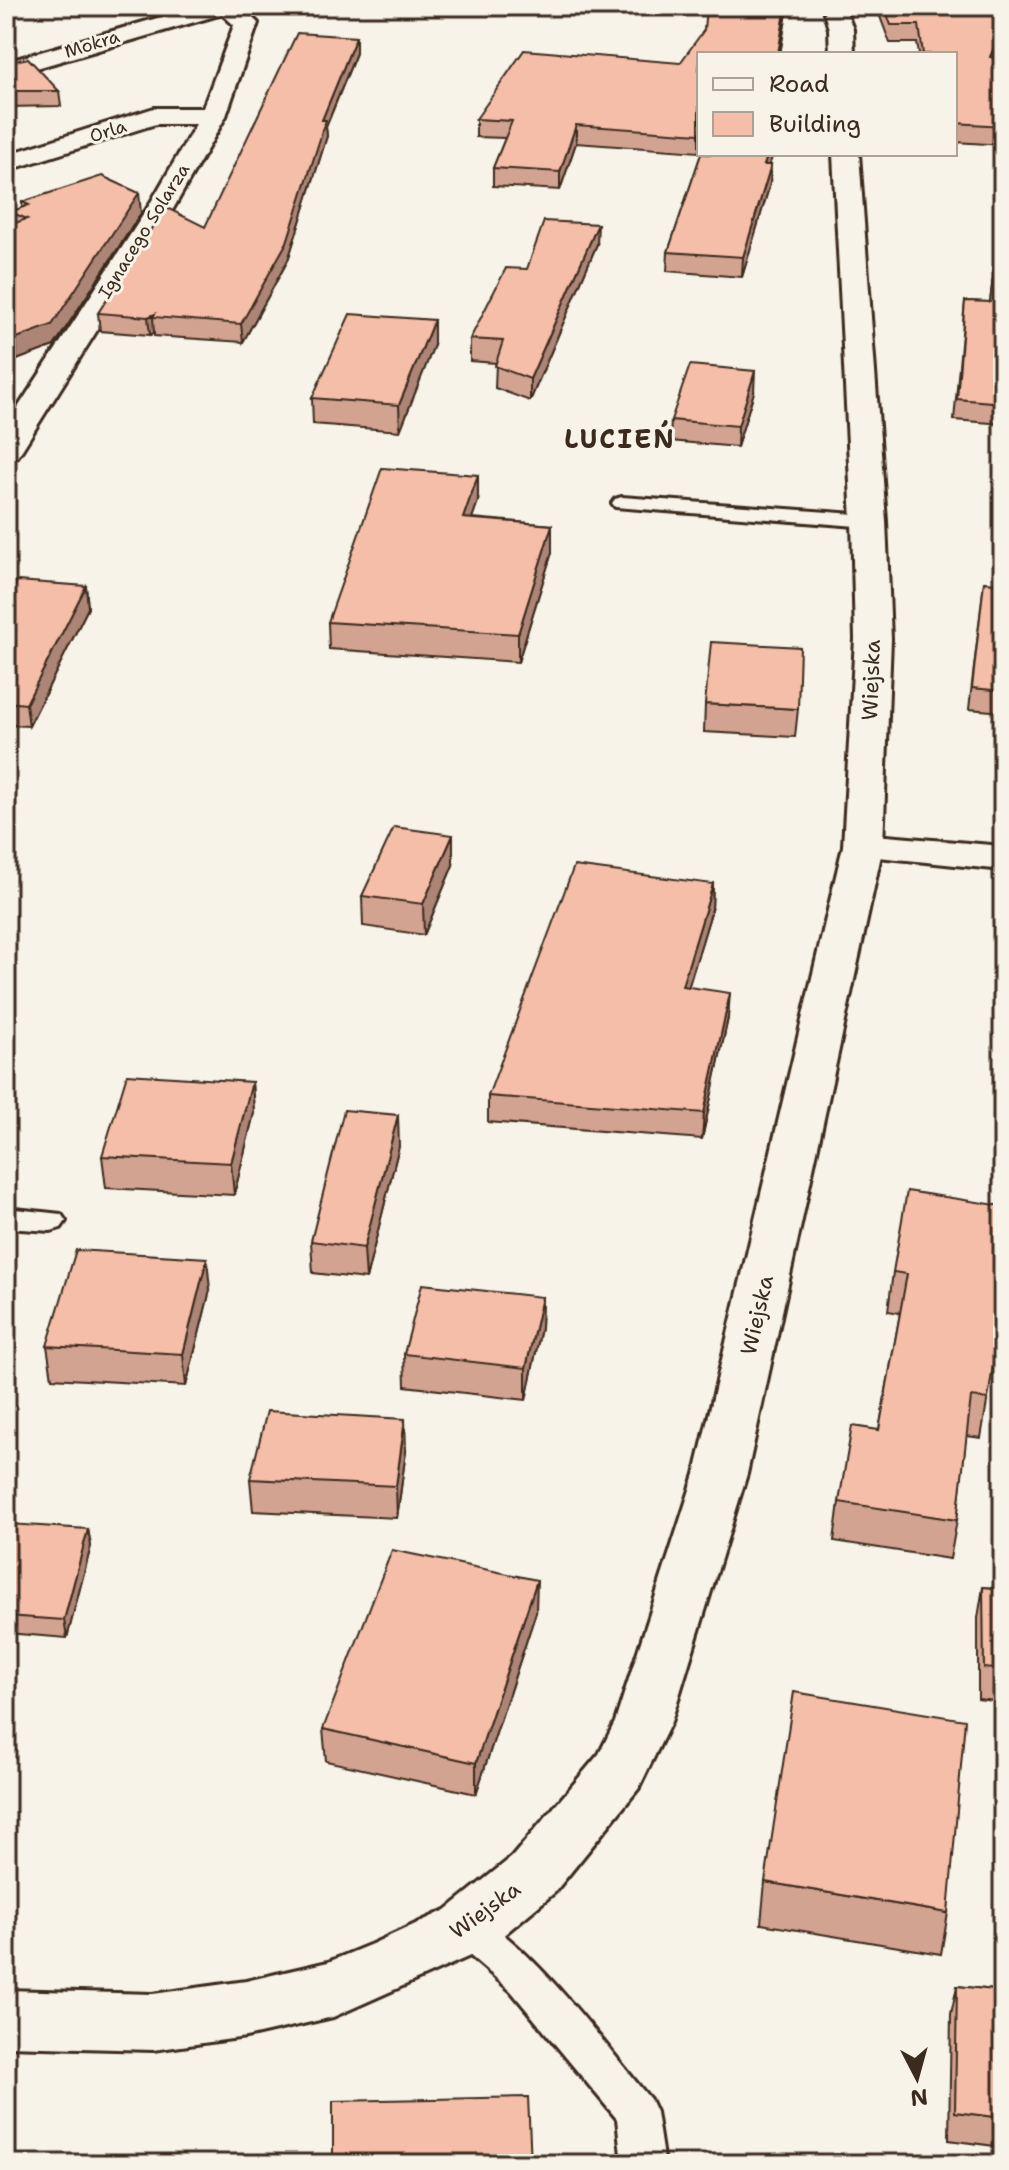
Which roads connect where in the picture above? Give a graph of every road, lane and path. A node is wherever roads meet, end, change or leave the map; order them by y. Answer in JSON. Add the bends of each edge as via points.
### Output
{"nodes":[{"id":1,"x":225,"y":6,"type":"edge"},
{"id":2,"x":833,"y":6,"type":"edge"},
{"id":3,"x":842,"y":52,"type":"edge"},
{"id":4,"x":6,"y":70,"type":"edge"},
{"id":5,"x":213,"y":116,"type":"junction"},
{"id":6,"x":846,"y":156,"type":"edge"},
{"id":7,"x":6,"y":163,"type":"edge"},
{"id":8,"x":6,"y":450,"type":"edge"},
{"id":9,"x":622,"y":503,"type":"dead end"},
{"id":10,"x":869,"y":521,"type":"junction"},
{"id":11,"x":863,"y":846,"type":"junction"},
{"id":12,"x":1003,"y":858,"type":"edge"},
{"id":13,"x":6,"y":1218,"type":"edge"},
{"id":14,"x":51,"y":1221,"type":"dead end"},
{"id":15,"x":467,"y":1929,"type":"junction"},
{"id":16,"x":6,"y":2018,"type":"edge"},
{"id":17,"x":643,"y":2164,"type":"edge"}],
"edges":[{"from":1,"to":4,"type":"street","name":"Mokra"},
{"from":1,"to":5,"type":"street","name":"Ignacego Solarza","via":[[246,23]]},
{"from":2,"to":3,"type":"street"},
{"from":5,"to":7,"type":"street","name":"Orla","via":[[154,116]]},
{"from":5,"to":8,"type":"street","name":"Ignacego Solarza"},
{"from":6,"to":10,"type":"street","name":"Wiejska"},
{"from":9,"to":10,"type":"lane"},
{"from":10,"to":11,"type":"street","name":"Wiejska","via":[[873,639]]},
{"from":11,"to":12,"type":"street"},
{"from":11,"to":15,"type":"street","name":"Wiejska","via":[[721,1474],[643,1722],[619,1771],[580,1822],[533,1875]]},
{"from":13,"to":14,"type":"lane"},
{"from":15,"to":16,"type":"street","name":"Wiejska","via":[[333,1989],[246,2009],[153,2022]]},
{"from":15,"to":17,"type":"lane","via":[[525,1979],[636,2112]]}]}
